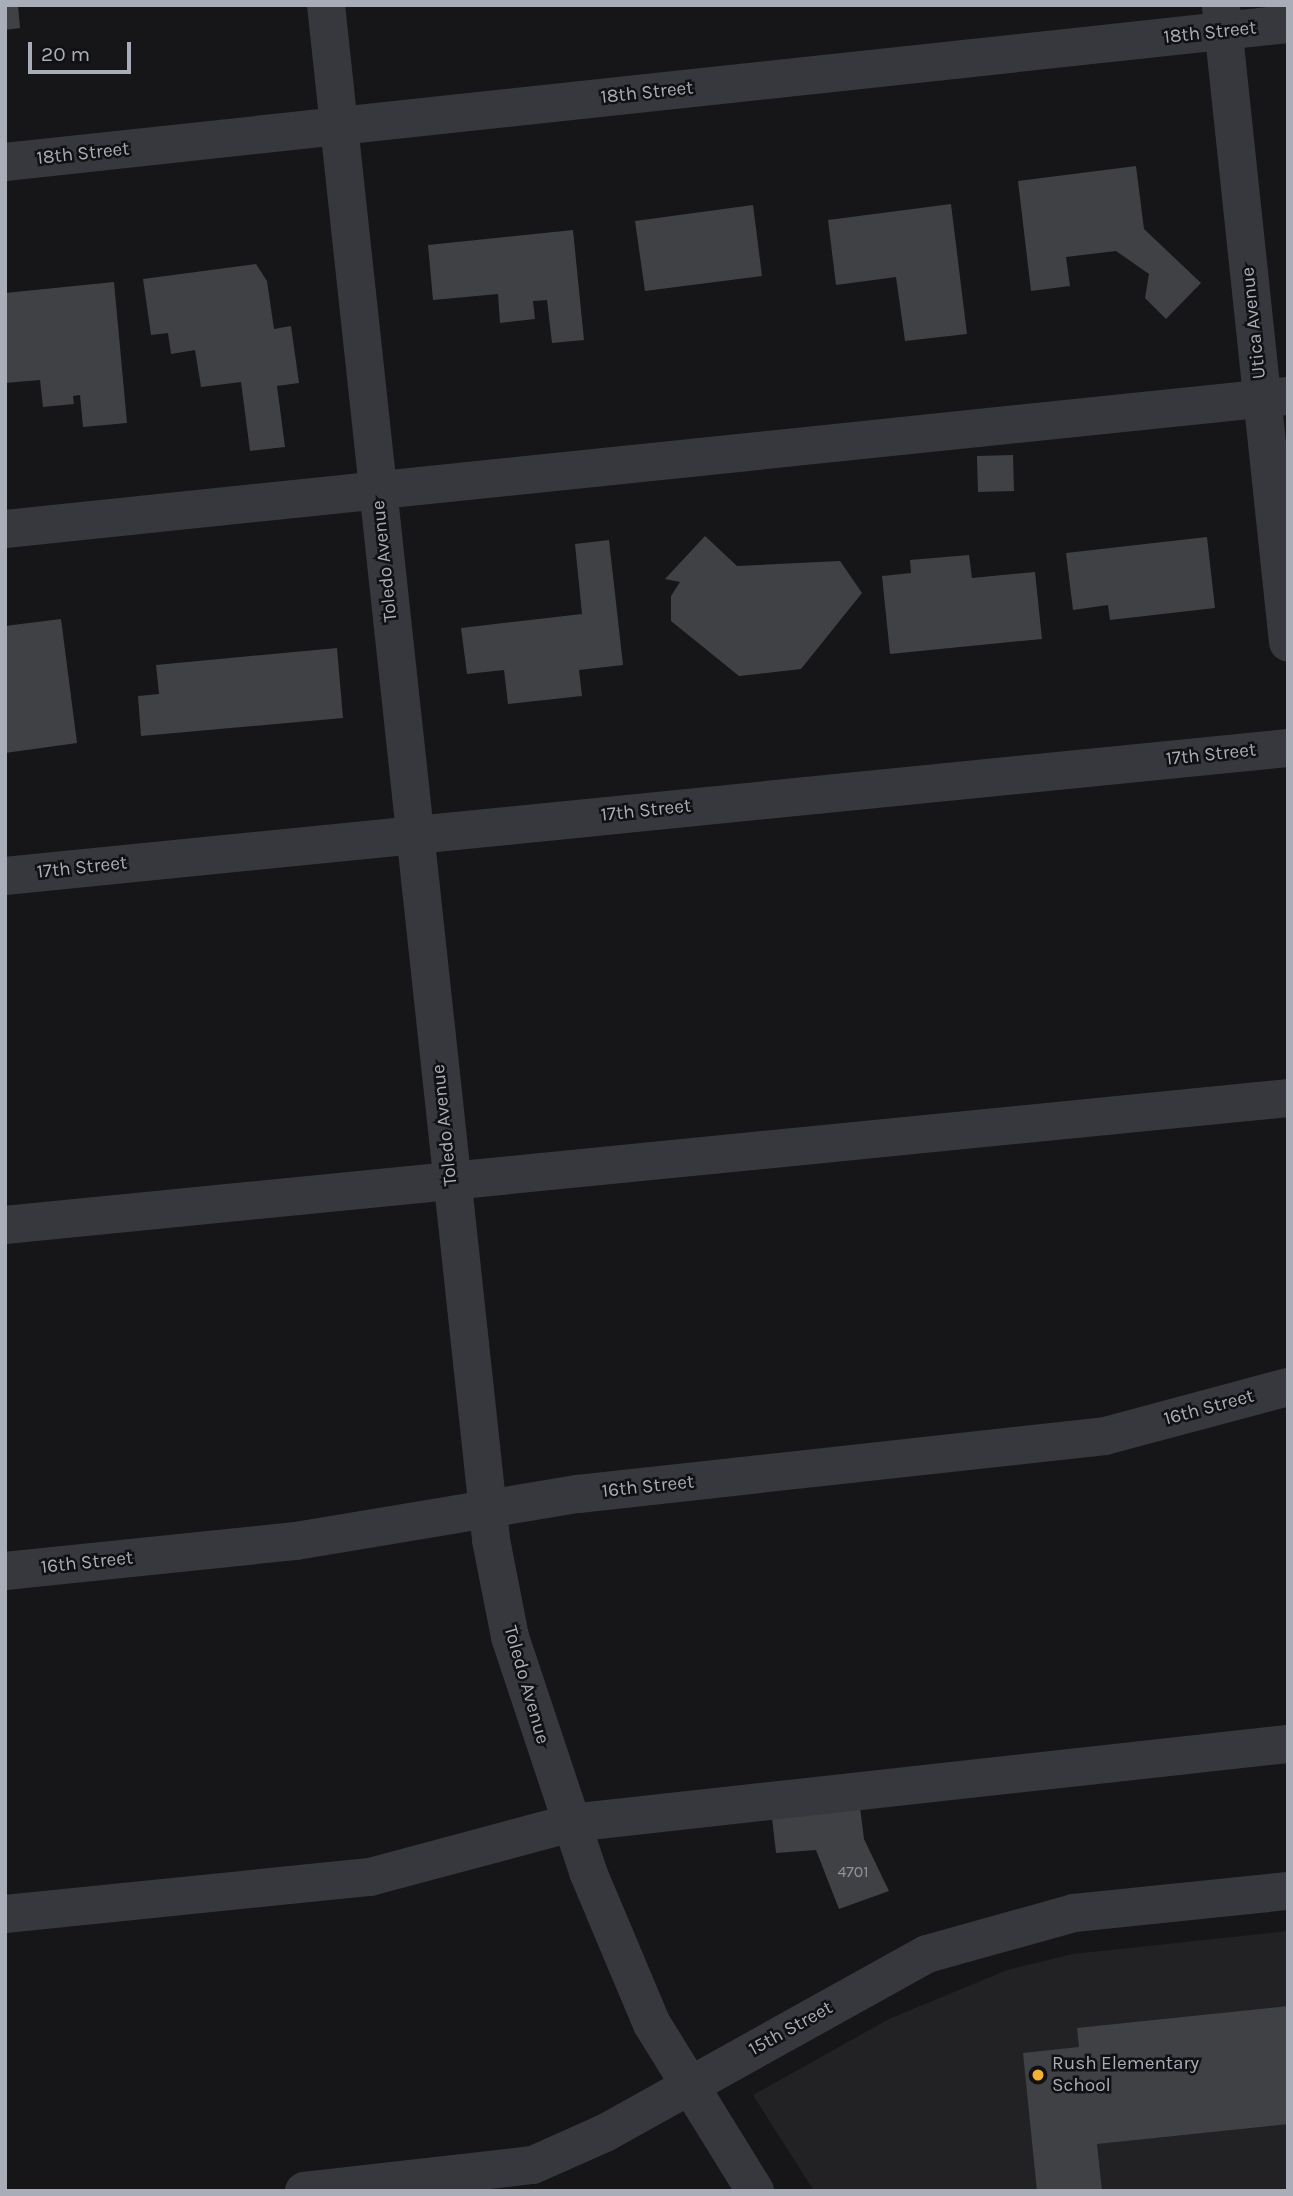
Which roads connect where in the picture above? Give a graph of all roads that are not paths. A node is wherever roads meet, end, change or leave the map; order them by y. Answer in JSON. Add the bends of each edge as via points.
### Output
{"nodes":[{"id":1,"x":326,"y":5,"type":"edge"},
{"id":2,"x":1222,"y":18,"type":"edge"},
{"id":3,"x":1288,"y":24,"type":"edge"},
{"id":4,"x":339,"y":127,"type":"junction"},
{"id":5,"x":5,"y":162,"type":"edge"},
{"id":6,"x":1275,"y":397,"type":"edge"},
{"id":7,"x":377,"y":491,"type":"junction"},
{"id":8,"x":5,"y":528,"type":"edge"},
{"id":9,"x":1288,"y":642,"type":"edge"},
{"id":10,"x":1288,"y":748,"type":"edge"},
{"id":11,"x":413,"y":833,"type":"junction"},
{"id":12,"x":5,"y":876,"type":"edge"},
{"id":13,"x":1288,"y":1098,"type":"edge"},
{"id":14,"x":451,"y":1178,"type":"junction"},
{"id":15,"x":5,"y":1225,"type":"edge"},
{"id":16,"x":1288,"y":1387,"type":"edge"},
{"id":17,"x":488,"y":1509,"type":"junction"},
{"id":18,"x":5,"y":1572,"type":"edge"},
{"id":19,"x":1288,"y":1744,"type":"edge"},
{"id":20,"x":571,"y":1823,"type":"junction"},
{"id":21,"x":1288,"y":1891,"type":"edge"},
{"id":22,"x":5,"y":1913,"type":"edge"},
{"id":23,"x":688,"y":2086,"type":"junction"},
{"id":24,"x":304,"y":2191,"type":"edge"},
{"id":25,"x":755,"y":2191,"type":"edge"}],
"edges":[{"from":1,"to":4,"type":"street","name":"Toledo Avenue"},
{"from":2,"to":3,"type":"street","name":"18th Street"},
{"from":2,"to":4,"type":"street","name":"18th Street"},
{"from":2,"to":6,"type":"street","name":"Utica Avenue"},
{"from":4,"to":5,"type":"street","name":"18th Street"},
{"from":4,"to":7,"type":"street","name":"Toledo Avenue"},
{"from":6,"to":7,"type":"street"},
{"from":6,"to":9,"type":"street","name":"Utica Avenue"},
{"from":7,"to":8,"type":"street"},
{"from":7,"to":11,"type":"street","name":"Toledo Avenue"},
{"from":10,"to":11,"type":"street","name":"17th Street"},
{"from":11,"to":12,"type":"street","name":"17th Street"},
{"from":11,"to":14,"type":"street","name":"Toledo Avenue"},
{"from":13,"to":14,"type":"street"},
{"from":14,"to":15,"type":"street"},
{"from":14,"to":17,"type":"street","name":"Toledo Avenue"},
{"from":16,"to":17,"type":"street","name":"16th Street","via":[[1105,1436]]},
{"from":17,"to":18,"type":"street","name":"16th Street","via":[[296,1541]]},
{"from":17,"to":20,"type":"street","name":"Toledo Avenue","via":[[510,1637]]},
{"from":19,"to":20,"type":"street"},
{"from":20,"to":22,"type":"street","via":[[370,1877]]},
{"from":20,"to":23,"type":"street","name":"Toledo Avenue","via":[[652,2024]]},
{"from":21,"to":23,"type":"street","name":"15th Street","via":[[1074,1913],[927,1954]]},
{"from":23,"to":24,"type":"street","name":"15th Street","via":[[533,2165]]},
{"from":23,"to":25,"type":"street","name":"Toledo Avenue"}]}
